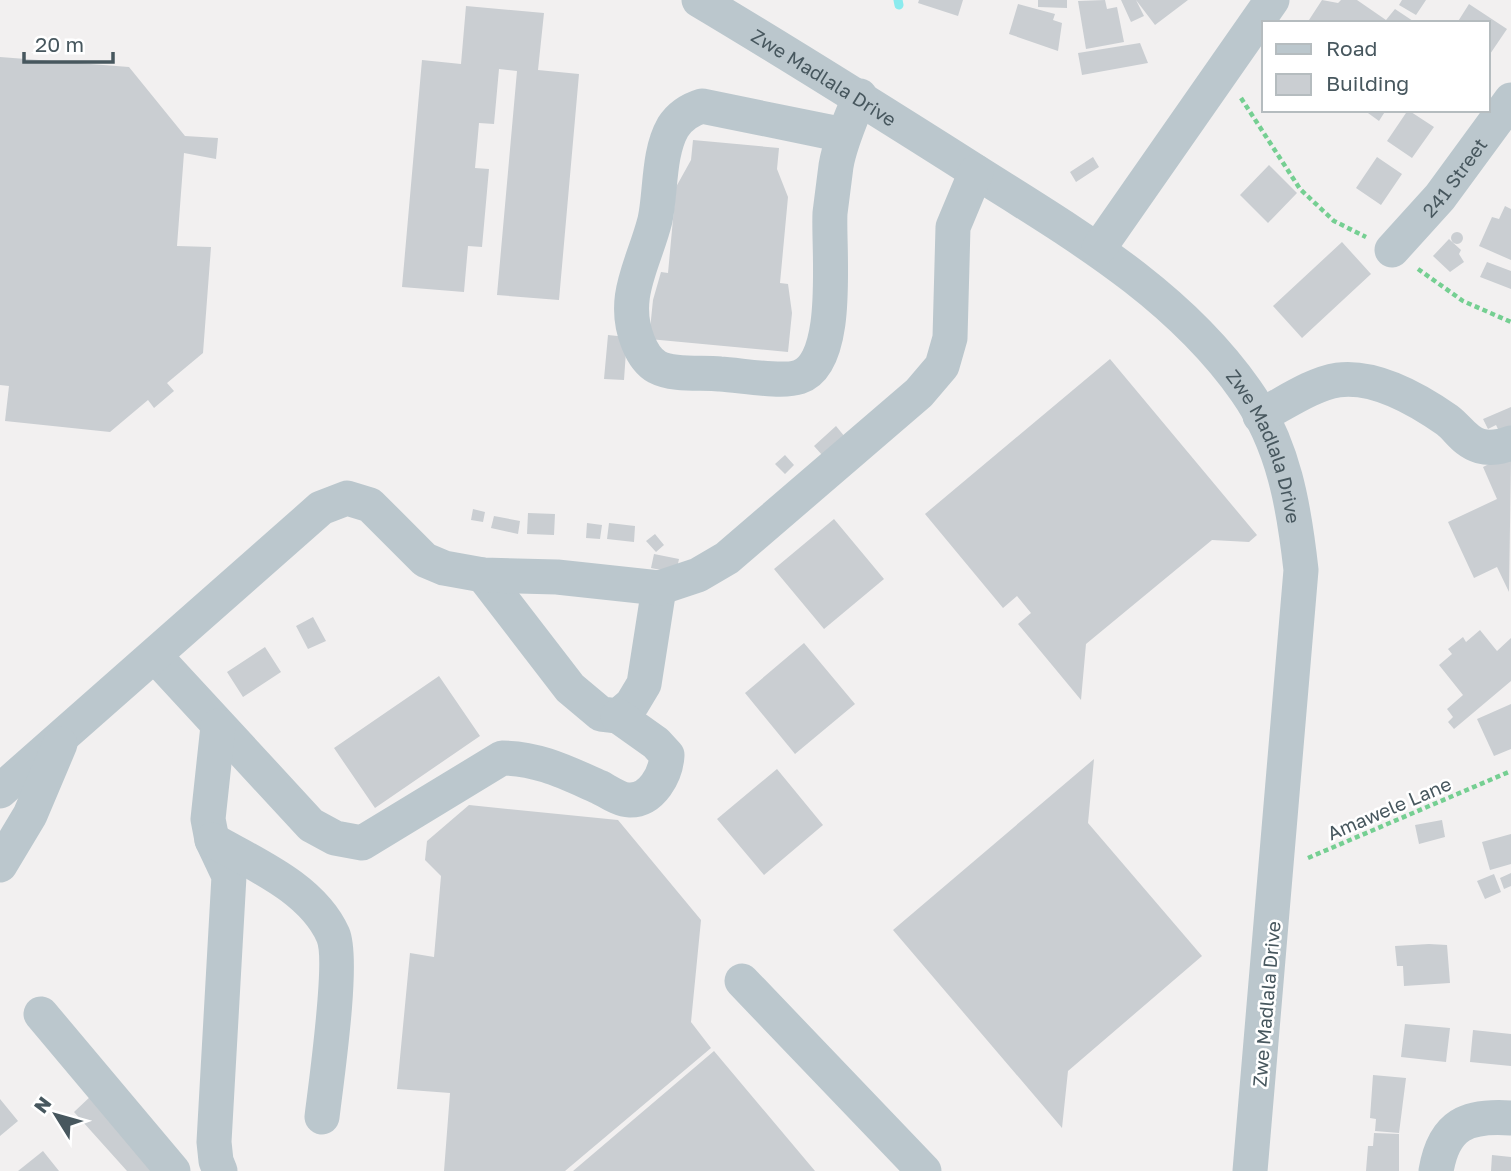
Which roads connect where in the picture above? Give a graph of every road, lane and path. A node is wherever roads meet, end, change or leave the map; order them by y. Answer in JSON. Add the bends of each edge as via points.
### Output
{"nodes":[{"id":1,"x":699,"y":0,"type":"edge"},
{"id":2,"x":1272,"y":0,"type":"edge"},
{"id":3,"x":1224,"y":72,"type":"junction"},
{"id":4,"x":860,"y":96,"type":"junction"},
{"id":5,"x":1511,"y":100,"type":"edge"},
{"id":6,"x":844,"y":135,"type":"junction"},
{"id":7,"x":976,"y":172,"type":"junction"},
{"id":8,"x":1099,"y":248,"type":"junction"},
{"id":9,"x":1392,"y":250,"type":"junction"},
{"id":10,"x":1511,"y":322,"type":"edge"},
{"id":11,"x":1260,"y":416,"type":"junction"},
{"id":12,"x":1511,"y":443,"type":"edge"},
{"id":13,"x":483,"y":575,"type":"junction"},
{"id":14,"x":659,"y":588,"type":"junction"},
{"id":15,"x":155,"y":656,"type":"junction"},
{"id":16,"x":618,"y":716,"type":"junction"},
{"id":17,"x":218,"y":726,"type":"junction"},
{"id":18,"x":61,"y":740,"type":"junction"},
{"id":19,"x":1511,"y":771,"type":"edge"},
{"id":20,"x":0,"y":791,"type":"edge"},
{"id":21,"x":212,"y":840,"type":"junction"},
{"id":22,"x":0,"y":865,"type":"edge"},
{"id":23,"x":1278,"y":871,"type":"junction"},
{"id":24,"x":742,"y":981,"type":"dead end"},
{"id":25,"x":41,"y":1014,"type":"dead end"},
{"id":26,"x":322,"y":1117,"type":"dead end"},
{"id":27,"x":1511,"y":1118,"type":"edge"},
{"id":28,"x":173,"y":1171,"type":"edge"},
{"id":29,"x":220,"y":1171,"type":"edge"},
{"id":30,"x":924,"y":1171,"type":"edge"},
{"id":31,"x":1250,"y":1171,"type":"edge"},
{"id":32,"x":1436,"y":1171,"type":"edge"}],
"edges":[{"from":1,"to":4,"type":"street","name":"Zwe Madlala Drive"},
{"from":2,"to":3,"type":"street"},
{"from":3,"to":8,"type":"street"},
{"from":3,"to":9,"type":"path","via":[[1300,189],[1334,221]]},
{"from":4,"to":6,"type":"street"},
{"from":4,"to":7,"type":"street","name":"Zwe Madlala Drive"},
{"from":5,"to":9,"type":"street","name":"241 Street","via":[[1440,197]]},
{"from":6,"to":6,"type":"street","via":[[830,215],[832,277],[826,332],[814,367],[792,378],[656,366],[633,329],[631,292],[654,220],[671,130],[678,121],[702,106]]},
{"from":7,"to":8,"type":"street","name":"Zwe Madlala Drive"},
{"from":7,"to":14,"type":"street","via":[[953,227],[950,338],[942,366],[919,393],[727,558],[698,575]]},
{"from":8,"to":11,"type":"street","name":"Zwe Madlala Drive","via":[[1200,334],[1247,392]]},
{"from":9,"to":10,"type":"path","via":[[1463,301]]},
{"from":11,"to":12,"type":"street","via":[[1320,386],[1360,380],[1396,390],[1448,421],[1468,441],[1497,448]]},
{"from":11,"to":23,"type":"street","name":"Zwe Madlala Drive","via":[[1276,445],[1294,507],[1301,570]]},
{"from":13,"to":14,"type":"street"},
{"from":13,"to":15,"type":"street","via":[[425,560],[370,505],[347,498],[321,508]]},
{"from":13,"to":16,"type":"street","via":[[570,688],[601,714]]},
{"from":14,"to":16,"type":"street","via":[[644,684]]},
{"from":15,"to":17,"type":"street"},
{"from":15,"to":18,"type":"street"},
{"from":16,"to":17,"type":"street","via":[[667,755],[666,771],[642,797],[628,800],[549,765],[502,758],[362,843],[335,838],[311,825]]},
{"from":17,"to":21,"type":"street","via":[[208,819]]},
{"from":18,"to":20,"type":"street"},
{"from":18,"to":22,"type":"street","via":[[30,815]]},
{"from":19,"to":23,"type":"path","name":"Amawele Lane"},
{"from":21,"to":26,"type":"street","via":[[301,895],[334,937],[336,977]]},
{"from":21,"to":29,"type":"street","via":[[229,876],[214,1142]]},
{"from":23,"to":31,"type":"street","name":"Zwe Madlala Drive"},
{"from":24,"to":30,"type":"street"},
{"from":25,"to":28,"type":"street"},
{"from":27,"to":32,"type":"street","via":[[1484,1116],[1464,1122],[1449,1135]]}]}
